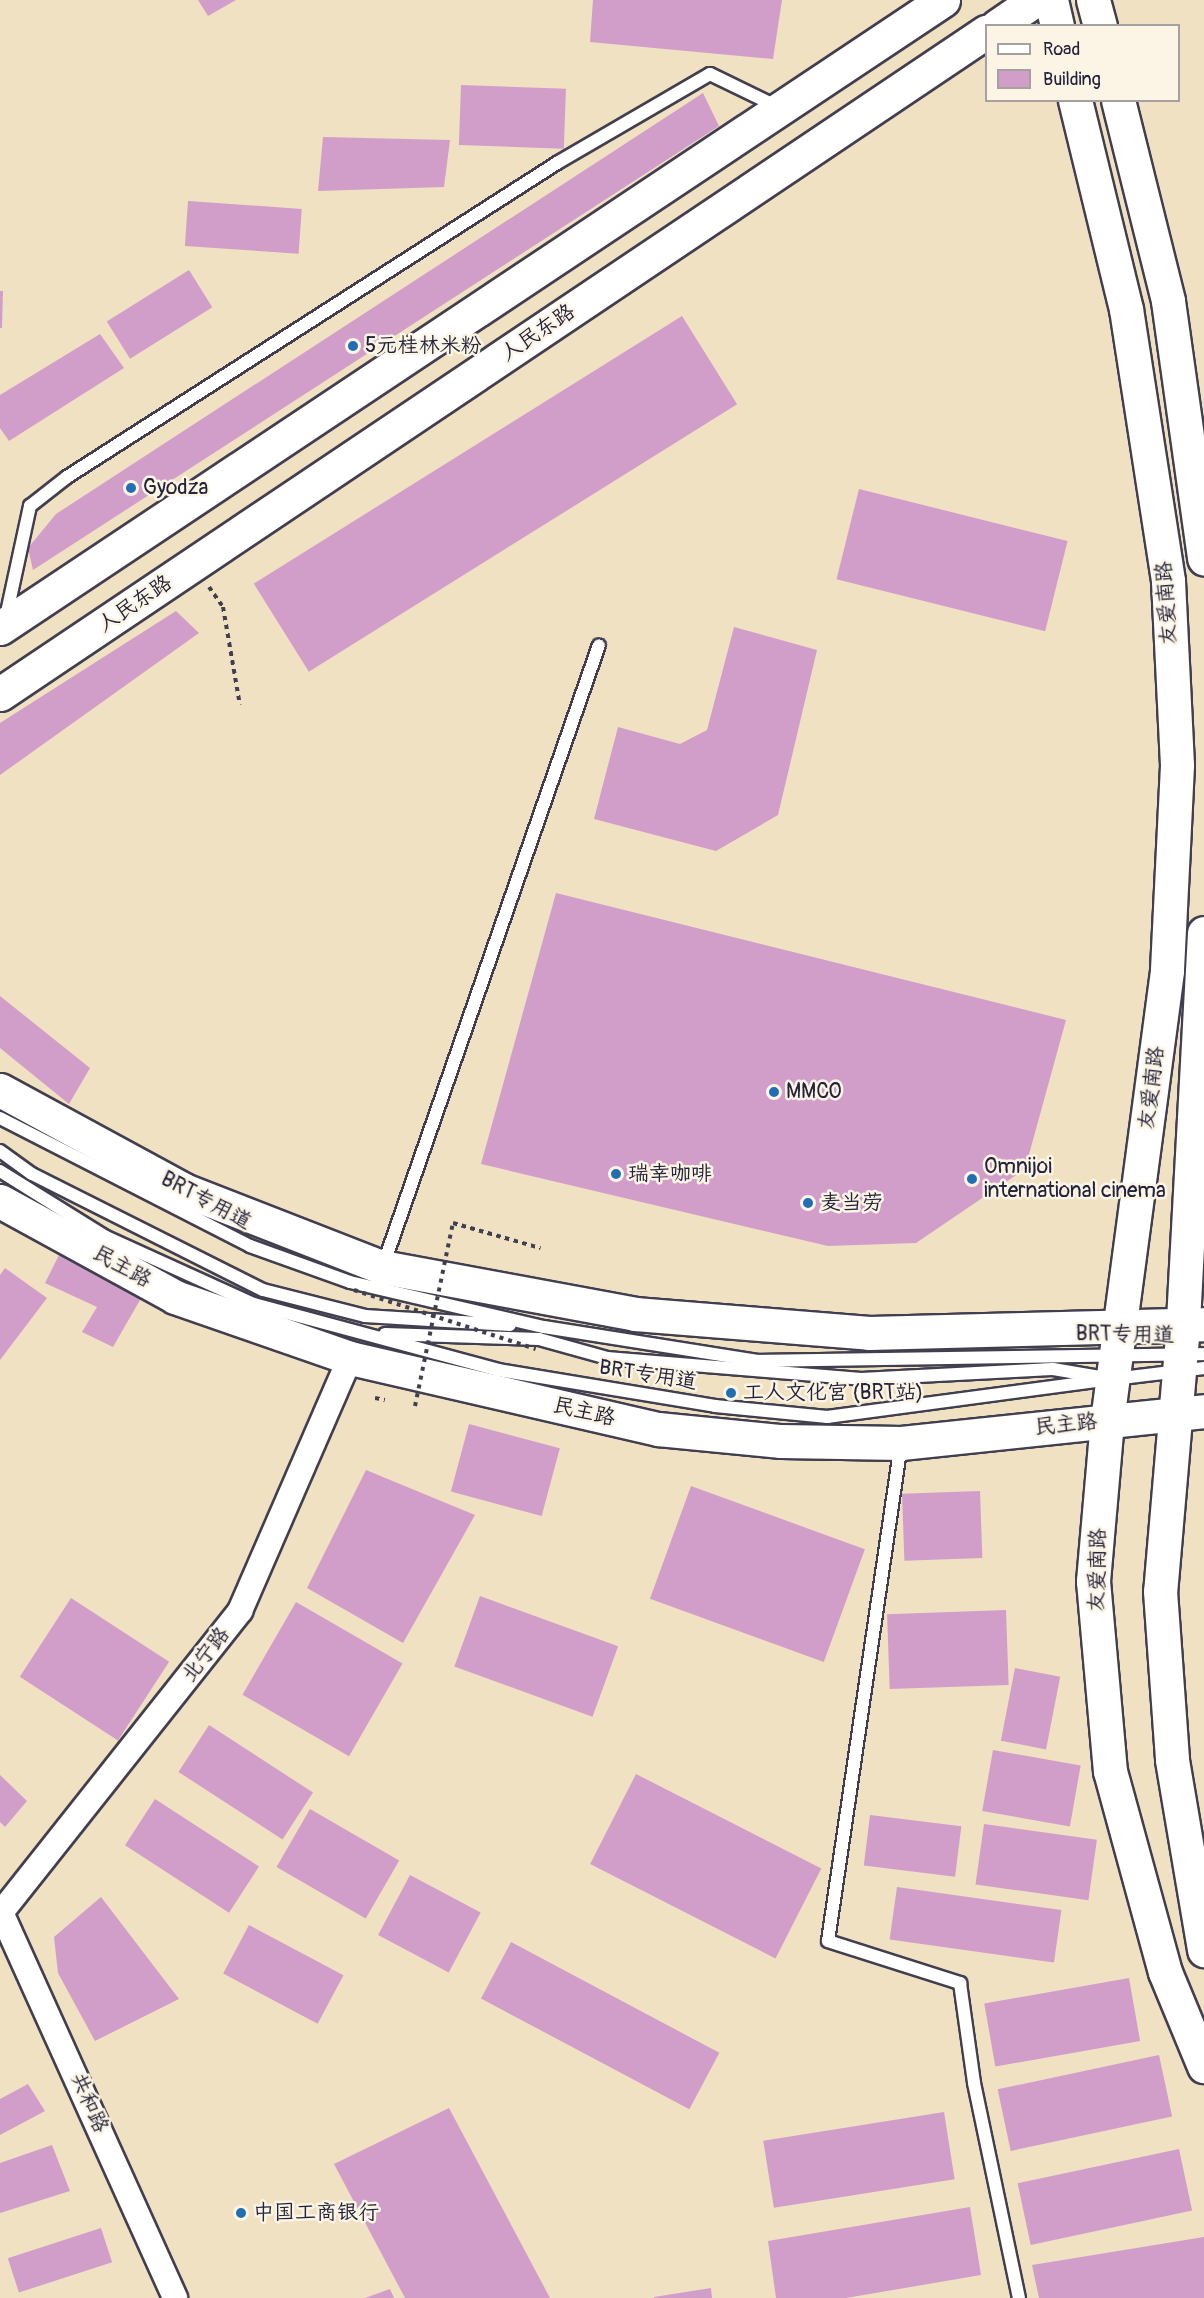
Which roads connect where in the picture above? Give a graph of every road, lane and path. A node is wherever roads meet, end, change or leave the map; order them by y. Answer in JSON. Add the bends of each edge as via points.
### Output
{"nodes":[{"id":1,"x":943,"y":0,"type":"edge"},
{"id":2,"x":1035,"y":0,"type":"edge"},
{"id":3,"x":1051,"y":0,"type":"edge"},
{"id":4,"x":1093,"y":0,"type":"edge"},
{"id":5,"x":1000,"y":24,"type":"edge"},
{"id":6,"x":1057,"y":24,"type":"edge"},
{"id":7,"x":1099,"y":24,"type":"edge"},
{"id":8,"x":985,"y":33,"type":"edge"},
{"id":9,"x":1075,"y":102,"type":"edge"},
{"id":10,"x":1118,"y":102,"type":"edge"},
{"id":11,"x":780,"y":108,"type":"junction"},
{"id":12,"x":1204,"y":558,"type":"edge"},
{"id":13,"x":194,"y":564,"type":"junction"},
{"id":14,"x":2,"y":626,"type":"edge"},
{"id":15,"x":598,"y":645,"type":"dead end"},
{"id":16,"x":0,"y":694,"type":"edge"},
{"id":17,"x":240,"y":705,"type":"dead end"},
{"id":18,"x":1204,"y":933,"type":"edge"},
{"id":19,"x":0,"y":1090,"type":"edge"},
{"id":20,"x":0,"y":1119,"type":"edge"},
{"id":21,"x":0,"y":1151,"type":"edge"},
{"id":22,"x":0,"y":1171,"type":"edge"},
{"id":23,"x":0,"y":1201,"type":"edge"},
{"id":24,"x":540,"y":1248,"type":"dead end"},
{"id":25,"x":382,"y":1267,"type":"junction"},
{"id":26,"x":354,"y":1290,"type":"dead end"},
{"id":27,"x":434,"y":1316,"type":"junction"},
{"id":28,"x":544,"y":1327,"type":"junction"},
{"id":29,"x":355,"y":1345,"type":"junction"},
{"id":30,"x":536,"y":1349,"type":"dead end"},
{"id":31,"x":1192,"y":1350,"type":"edge"},
{"id":32,"x":1117,"y":1353,"type":"junction"},
{"id":33,"x":415,"y":1406,"type":"dead end"},
{"id":34,"x":1189,"y":1412,"type":"edge"},
{"id":35,"x":1107,"y":1421,"type":"junction"},
{"id":36,"x":901,"y":1443,"type":"junction"},
{"id":37,"x":1,"y":1912,"type":"edge"},
{"id":38,"x":1204,"y":1950,"type":"edge"},
{"id":39,"x":1204,"y":2066,"type":"edge"},
{"id":40,"x":175,"y":2298,"type":"edge"},
{"id":41,"x":1019,"y":2298,"type":"edge"}],
"edges":[{"from":1,"to":11,"type":"main road"},
{"from":2,"to":5,"type":"main road"},
{"from":3,"to":6,"type":"main road"},
{"from":4,"to":7,"type":"main road"},
{"from":8,"to":13,"type":"main road","name":"人民东路"},
{"from":9,"to":32,"type":"main road","name":"友爱南路","via":[[1126,309],[1168,581],[1177,765],[1167,971]]},
{"from":10,"to":12,"type":"main road","name":"友爱南路","via":[[1168,301]]},
{"from":11,"to":14,"type":"main road"},
{"from":11,"to":14,"type":"lane","via":[[710,74],[557,163],[67,477],[30,506]]},
{"from":13,"to":16,"type":"main road","name":"人民东路"},
{"from":13,"to":17,"type":"path","via":[[223,608]]},
{"from":15,"to":25,"type":"lane"},
{"from":18,"to":31,"type":"main road","name":"友爱南路"},
{"from":19,"to":25,"type":"main road","via":[[184,1190]]},
{"from":20,"to":28,"type":"lane","name":"BRT专用道","via":[[250,1246],[350,1282]]},
{"from":21,"to":28,"type":"lane","name":"BRT专用道","via":[[32,1174],[263,1290],[365,1316]]},
{"from":22,"to":29,"type":"lane","name":"BRT专用道","via":[[106,1237]]},
{"from":23,"to":29,"type":"main road","name":"民主路","via":[[175,1297]]},
{"from":24,"to":27,"type":"path","bridge":true,"via":[[453,1223]]},
{"from":25,"to":32,"type":"main road","via":[[659,1316]]},
{"from":26,"to":27,"type":"path","bridge":true},
{"from":27,"to":30,"type":"path","bridge":true},
{"from":27,"to":33,"type":"path","bridge":true},
{"from":28,"to":32,"type":"lane","name":"BRT专用道","via":[[759,1361]]},
{"from":29,"to":32,"type":"lane","name":"BRT专用道","via":[[539,1339],[607,1358],[861,1379],[1053,1369]]},
{"from":29,"to":32,"type":"lane","name":"BRT专用道","via":[[715,1406],[827,1417]]},
{"from":29,"to":36,"type":"main road","name":"民主路","via":[[658,1429],[781,1441]]},
{"from":29,"to":37,"type":"street","name":"北宁路","via":[[240,1611]]},
{"from":31,"to":32,"type":"main road"},
{"from":31,"to":32,"type":"lane","name":"BRT专用道"},
{"from":31,"to":34,"type":"main road","name":"友爱南路"},
{"from":32,"to":35,"type":"main road","name":"友爱南路"},
{"from":34,"to":35,"type":"main road","name":"民主路"},
{"from":34,"to":38,"type":"main road","name":"友爱南路","via":[[1160,1591],[1172,1760]]},
{"from":35,"to":36,"type":"main road","name":"民主路"},
{"from":35,"to":39,"type":"main road","name":"友爱南路","via":[[1093,1581],[1110,1770],[1165,1972]]},
{"from":36,"to":41,"type":"lane","via":[[828,1941],[960,1983],[974,2084]]},
{"from":37,"to":40,"type":"street","name":"共和路"}]}
